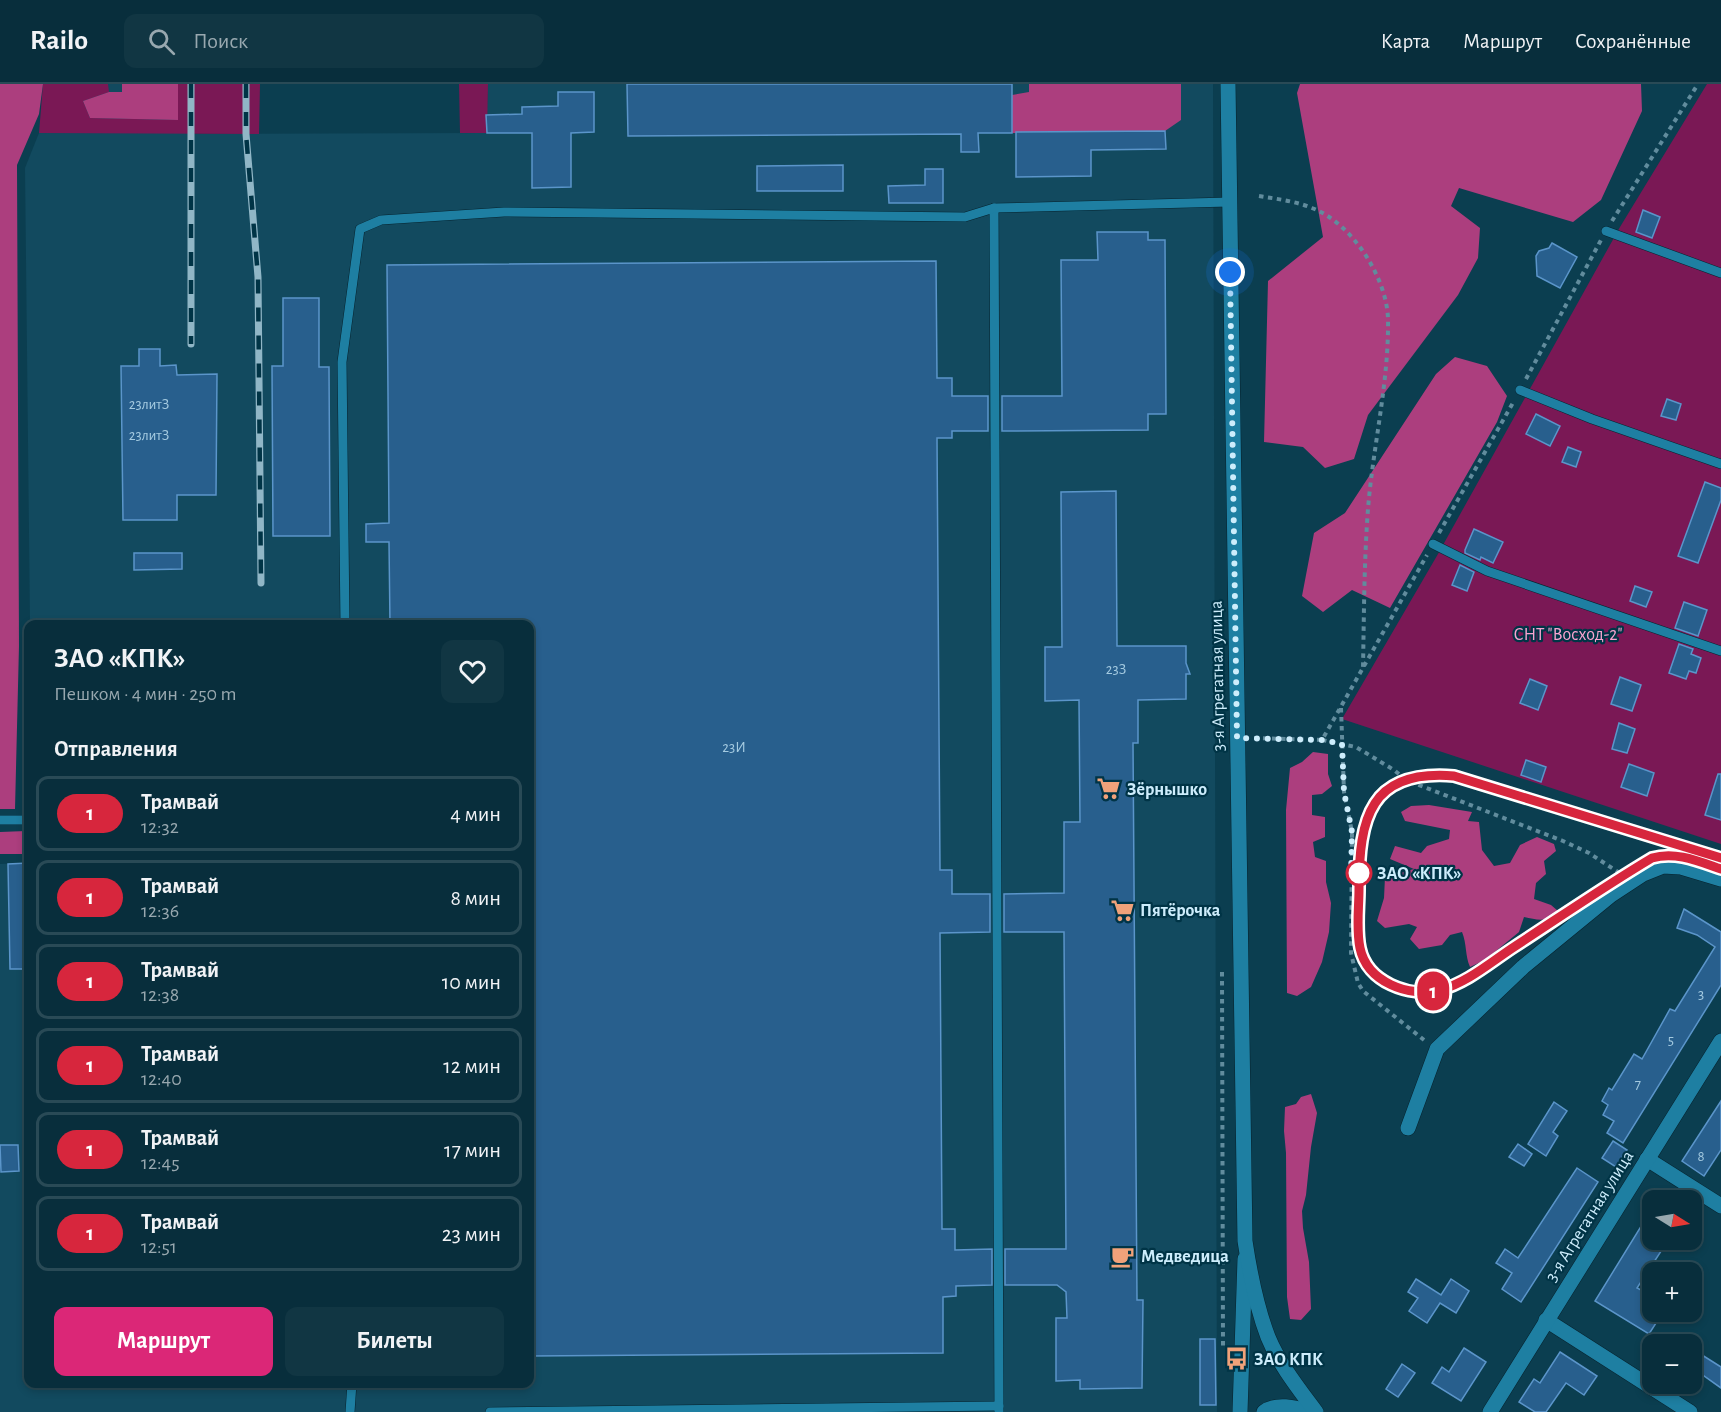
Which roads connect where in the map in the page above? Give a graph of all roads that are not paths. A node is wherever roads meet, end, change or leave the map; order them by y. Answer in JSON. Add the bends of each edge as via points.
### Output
{"nodes":[{"id":1,"x":1228,"y":84,"type":"edge"},
{"id":2,"x":1229,"y":202,"type":"junction"},
{"id":3,"x":994,"y":208,"type":"junction"},
{"id":4,"x":1606,"y":231,"type":"road end"},
{"id":5,"x":1721,"y":273,"type":"edge"},
{"id":6,"x":1520,"y":390,"type":"road end"},
{"id":7,"x":1721,"y":464,"type":"edge"},
{"id":8,"x":1433,"y":544,"type":"road end"},
{"id":9,"x":345,"y":620,"type":"edge"},
{"id":10,"x":1721,"y":651,"type":"edge"},
{"id":11,"x":0,"y":820,"type":"edge"},
{"id":12,"x":23,"y":820,"type":"dead end"},
{"id":13,"x":1721,"y":879,"type":"edge"},
{"id":14,"x":1721,"y":1041,"type":"edge"},
{"id":15,"x":1408,"y":1128,"type":"dead end"},
{"id":16,"x":1647,"y":1159,"type":"junction"},
{"id":17,"x":1721,"y":1206,"type":"edge"},
{"id":18,"x":1245,"y":1241,"type":"junction"},
{"id":19,"x":1546,"y":1320,"type":"junction"},
{"id":20,"x":352,"y":1388,"type":"edge"},
{"id":21,"x":999,"y":1409,"type":"edge"},
{"id":22,"x":350,"y":1412,"type":"edge"},
{"id":23,"x":490,"y":1412,"type":"edge"},
{"id":24,"x":1240,"y":1412,"type":"edge"},
{"id":25,"x":1264,"y":1412,"type":"edge"},
{"id":26,"x":1308,"y":1412,"type":"edge"},
{"id":27,"x":1316,"y":1412,"type":"edge"},
{"id":28,"x":1490,"y":1412,"type":"edge"},
{"id":29,"x":1690,"y":1412,"type":"edge"}],
"edges":[{"from":1,"to":2,"type":"street","name":"3-я Агрегатная улица"},
{"from":2,"to":3,"type":"lane"},
{"from":2,"to":18,"type":"street","name":"3-я Агрегатная улица"},
{"from":3,"to":9,"type":"lane","via":[[965,217],[504,212],[381,220],[360,229],[342,362]]},
{"from":3,"to":21,"type":"lane"},
{"from":4,"to":5,"type":"lane"},
{"from":6,"to":7,"type":"lane"},
{"from":8,"to":10,"type":"lane","via":[[1487,571]]},
{"from":11,"to":12,"type":"lane"},
{"from":13,"to":15,"type":"street","via":[[1681,867],[1663,866],[1643,874],[1523,966],[1437,1049]]},
{"from":14,"to":16,"type":"street","name":"3-я Агрегатная улица"},
{"from":16,"to":17,"type":"street"},
{"from":16,"to":19,"type":"street","name":"3-я Агрегатная улица"},
{"from":18,"to":24,"type":"street","name":"3-я Агрегатная улица"},
{"from":18,"to":27,"type":"street","via":[[1253,1289],[1269,1339]]},
{"from":19,"to":28,"type":"street","name":"3-я Агрегатная улица"},
{"from":19,"to":29,"type":"street"},
{"from":20,"to":22,"type":"lane"},
{"from":21,"to":23,"type":"lane"},
{"from":25,"to":26,"type":"street","via":[[1284,1407]]}]}
